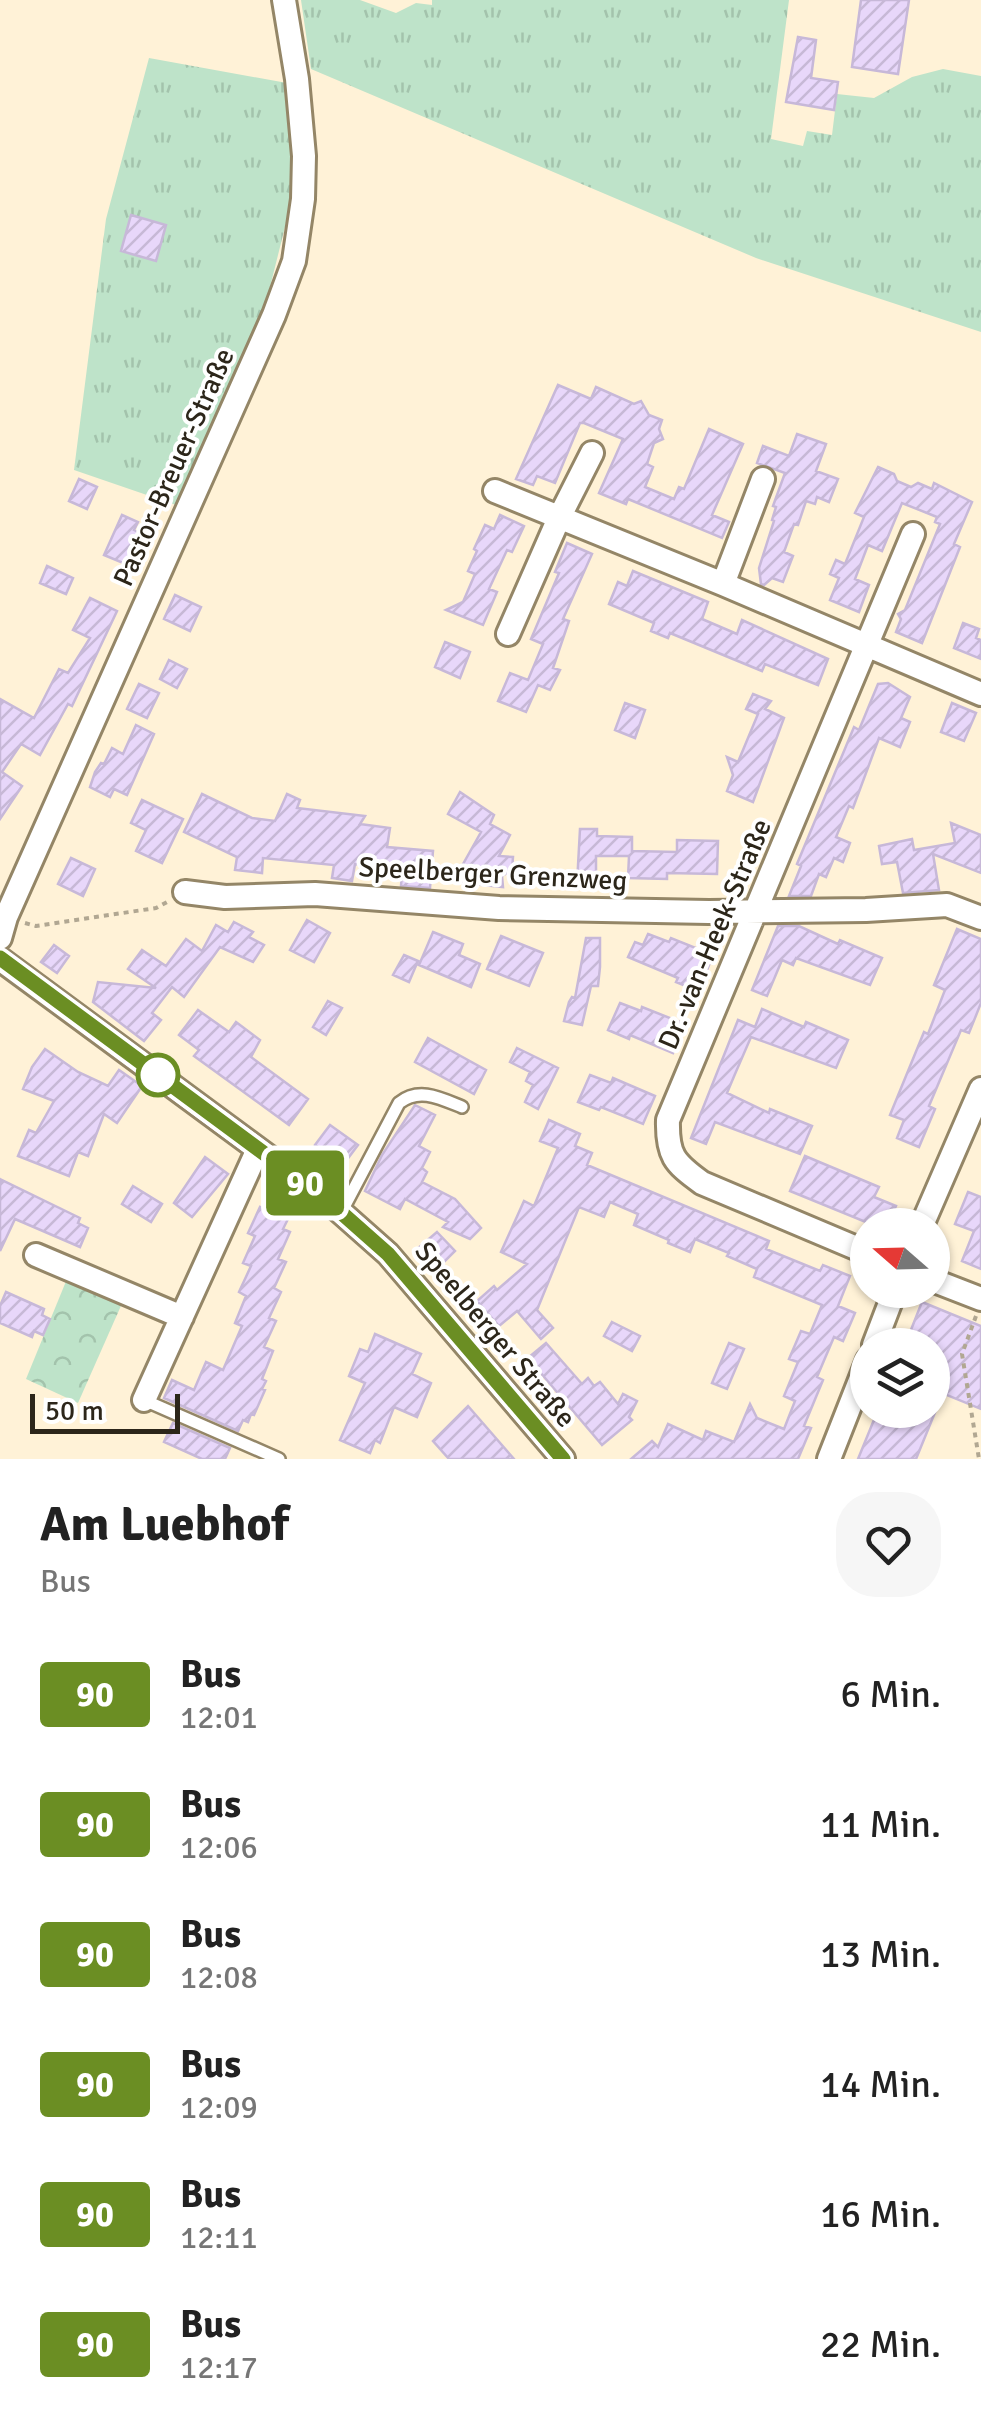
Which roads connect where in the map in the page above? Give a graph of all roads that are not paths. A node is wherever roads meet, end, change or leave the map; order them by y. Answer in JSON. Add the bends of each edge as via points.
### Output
{"nodes":[{"id":1,"x":284,"y":0,"type":"edge"},
{"id":2,"x":592,"y":453,"type":"dead end"},
{"id":3,"x":763,"y":478,"type":"dead end"},
{"id":4,"x":495,"y":491,"type":"dead end"},
{"id":5,"x":559,"y":518,"type":"junction"},
{"id":6,"x":913,"y":534,"type":"dead end"},
{"id":7,"x":723,"y":584,"type":"junction"},
{"id":8,"x":508,"y":634,"type":"dead end"},
{"id":9,"x":867,"y":648,"type":"junction"},
{"id":10,"x":981,"y":694,"type":"edge"},
{"id":11,"x":185,"y":892,"type":"road end"},
{"id":12,"x":756,"y":913,"type":"junction"},
{"id":13,"x":981,"y":918,"type":"edge"},
{"id":14,"x":3,"y":927,"type":"edge"},
{"id":15,"x":0,"y":958,"type":"edge"},
{"id":16,"x":981,"y":1088,"type":"edge"},
{"id":17,"x":462,"y":1107,"type":"dead end"},
{"id":18,"x":258,"y":1149,"type":"junction"},
{"id":19,"x":929,"y":1208,"type":"edge"},
{"id":20,"x":342,"y":1213,"type":"junction"},
{"id":21,"x":850,"y":1245,"type":"edge"},
{"id":22,"x":36,"y":1255,"type":"dead end"},
{"id":23,"x":950,"y":1288,"type":"edge"},
{"id":24,"x":981,"y":1301,"type":"edge"},
{"id":25,"x":182,"y":1317,"type":"junction"},
{"id":26,"x":144,"y":1400,"type":"joint"},
{"id":27,"x":850,"y":1406,"type":"edge"},
{"id":28,"x":279,"y":1459,"type":"edge"},
{"id":29,"x":563,"y":1459,"type":"edge"},
{"id":30,"x":829,"y":1459,"type":"edge"}],
"edges":[{"from":1,"to":14,"type":"street","name":"Pastor-Breuer-Straße","via":[[304,156],[294,261]]},
{"from":2,"to":5,"type":"street"},
{"from":3,"to":7,"type":"street"},
{"from":4,"to":5,"type":"street"},
{"from":5,"to":7,"type":"street"},
{"from":5,"to":8,"type":"street"},
{"from":6,"to":9,"type":"street","name":"Dr.-van-Heek-Straße"},
{"from":7,"to":9,"type":"street"},
{"from":9,"to":10,"type":"street"},
{"from":9,"to":12,"type":"street","name":"Dr.-van-Heek-Straße"},
{"from":11,"to":12,"type":"street","name":"Speelberger Grenzweg"},
{"from":12,"to":13,"type":"street","name":"Speelberger Grenzweg","via":[[947,904]]},
{"from":12,"to":21,"type":"street","name":"Dr.-van-Heek-Straße","via":[[668,1120],[667,1144],[679,1166],[702,1183]]},
{"from":15,"to":18,"type":"street","name":"Speelberger Straße"},
{"from":16,"to":19,"type":"street"},
{"from":17,"to":20,"type":"lane","via":[[423,1094],[399,1103]]},
{"from":18,"to":20,"type":"street","name":"Speelberger Straße"},
{"from":18,"to":25,"type":"street"},
{"from":20,"to":29,"type":"street","name":"Speelberger Straße","via":[[388,1254]]},
{"from":22,"to":25,"type":"street"},
{"from":23,"to":24,"type":"street"},
{"from":25,"to":26,"type":"street"},
{"from":26,"to":28,"type":"lane"},
{"from":27,"to":30,"type":"street"}]}
